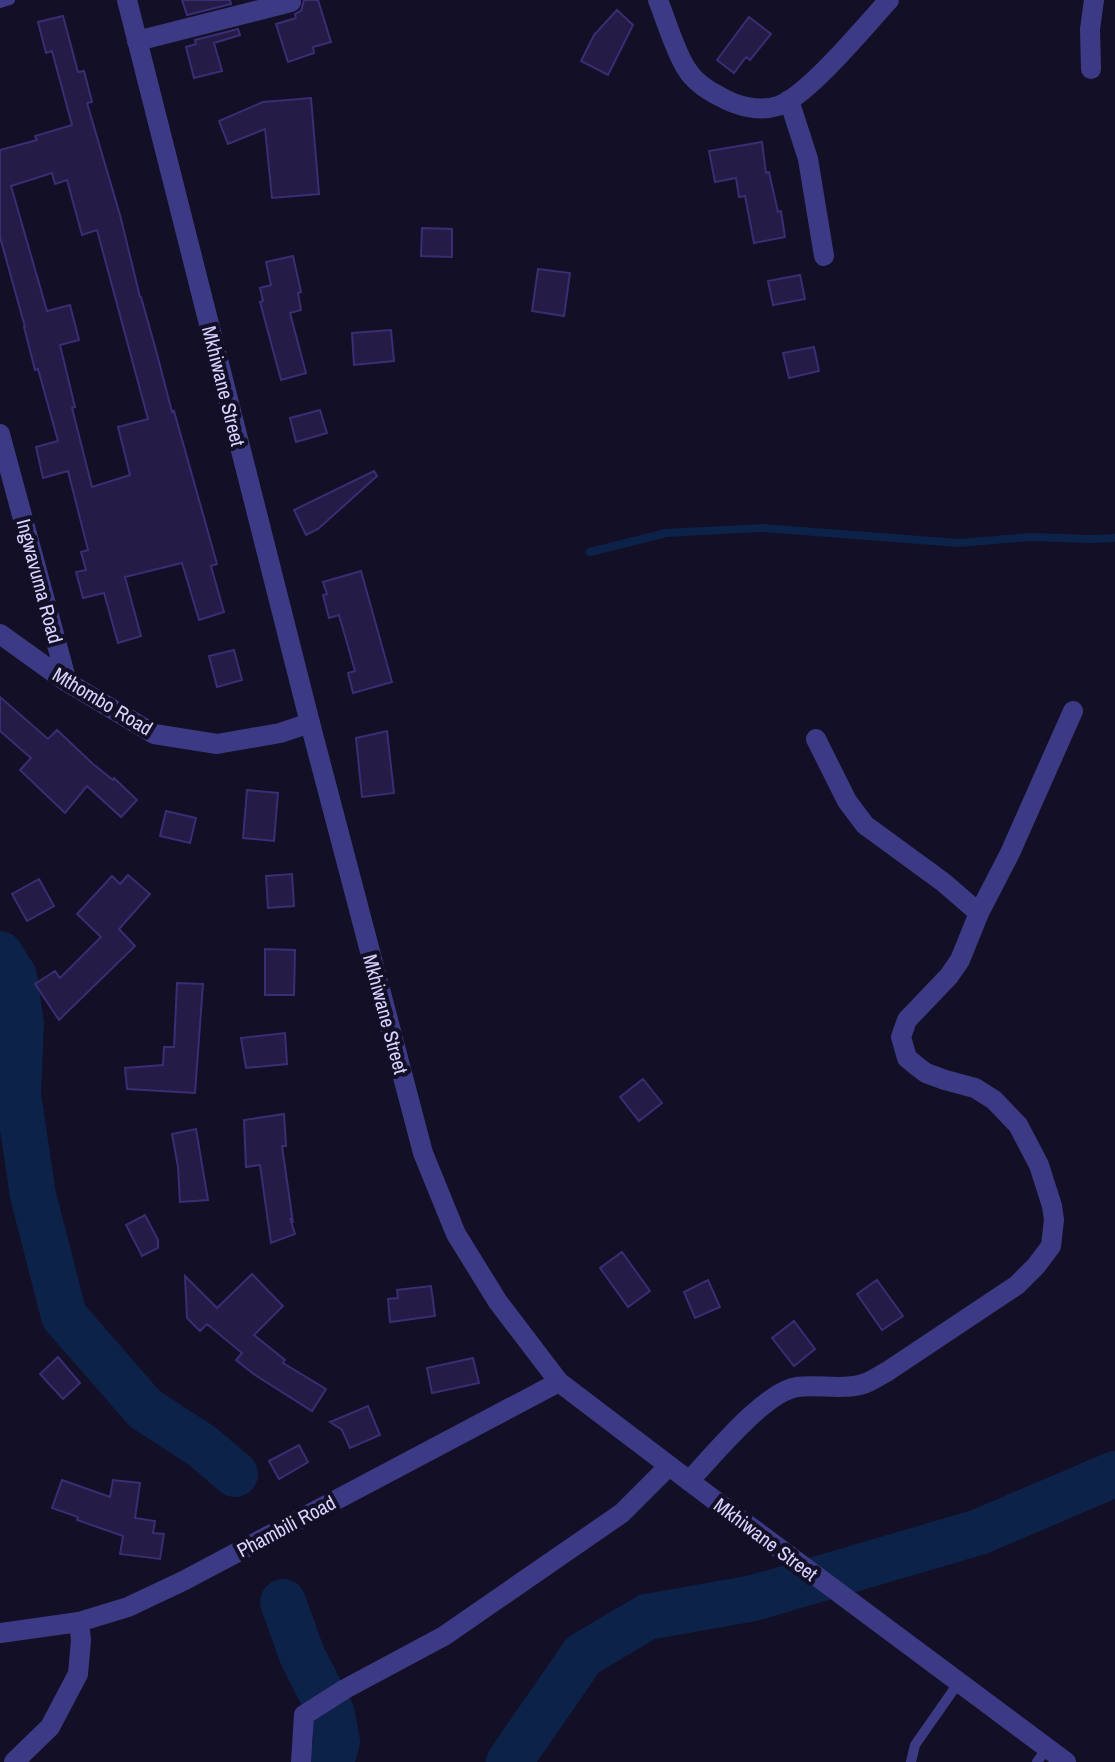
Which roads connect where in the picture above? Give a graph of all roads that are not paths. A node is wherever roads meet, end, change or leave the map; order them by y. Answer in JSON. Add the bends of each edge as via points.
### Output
{"nodes":[{"id":1,"x":10,"y":0,"type":"edge"},
{"id":2,"x":127,"y":0,"type":"edge"},
{"id":3,"x":658,"y":0,"type":"edge"},
{"id":4,"x":889,"y":0,"type":"edge"},
{"id":5,"x":1094,"y":0,"type":"edge"},
{"id":6,"x":291,"y":2,"type":"dead end"},
{"id":7,"x":0,"y":3,"type":"edge"},
{"id":8,"x":137,"y":41,"type":"junction"},
{"id":9,"x":1091,"y":69,"type":"dead end"},
{"id":10,"x":789,"y":100,"type":"junction"},
{"id":11,"x":824,"y":256,"type":"dead end"},
{"id":12,"x":0,"y":434,"type":"edge"},
{"id":13,"x":0,"y":634,"type":"edge"},
{"id":14,"x":67,"y":682,"type":"junction"},
{"id":15,"x":1073,"y":711,"type":"dead end"},
{"id":16,"x":310,"y":723,"type":"junction"},
{"id":17,"x":816,"y":739,"type":"dead end"},
{"id":18,"x":979,"y":913,"type":"junction"},
{"id":19,"x":559,"y":1382,"type":"junction"},
{"id":20,"x":669,"y":1466,"type":"junction"},
{"id":21,"x":689,"y":1481,"type":"junction"},
{"id":22,"x":79,"y":1622,"type":"junction"},
{"id":23,"x":0,"y":1633,"type":"edge"},
{"id":24,"x":959,"y":1682,"type":"junction"},
{"id":25,"x":1042,"y":1754,"type":"edge"},
{"id":26,"x":14,"y":1762,"type":"edge"},
{"id":27,"x":301,"y":1762,"type":"edge"},
{"id":28,"x":911,"y":1762,"type":"edge"},
{"id":29,"x":1066,"y":1762,"type":"edge"}],
"edges":[{"from":1,"to":7,"type":"lane"},
{"from":2,"to":8,"type":"street","name":"Mkhiwane Street"},
{"from":3,"to":10,"type":"street","via":[[687,70],[708,90],[748,107],[780,106]]},
{"from":4,"to":10,"type":"street"},
{"from":5,"to":9,"type":"street"},
{"from":6,"to":8,"type":"street"},
{"from":8,"to":16,"type":"street","name":"Mkhiwane Street"},
{"from":10,"to":11,"type":"street","via":[[808,159]]},
{"from":12,"to":14,"type":"street","name":"Ingwavuma Road"},
{"from":13,"to":14,"type":"street","name":"Mthombo Road"},
{"from":14,"to":16,"type":"street","name":"Mthombo Road","via":[[154,734],[217,744]]},
{"from":15,"to":18,"type":"street"},
{"from":16,"to":19,"type":"street","name":"Mkhiwane Street","via":[[423,1153],[456,1234],[498,1302]]},
{"from":17,"to":18,"type":"street","via":[[865,825]]},
{"from":18,"to":21,"type":"street","via":[[960,960],[907,1020],[901,1037],[907,1058],[918,1067],[975,1088],[1018,1125],[1052,1206],[1051,1246],[1017,1285],[866,1383],[782,1392]]},
{"from":19,"to":20,"type":"street","name":"Mkhiwane Street"},
{"from":19,"to":22,"type":"street","name":"Phambili Road","via":[[183,1581],[128,1607]]},
{"from":20,"to":21,"type":"street","name":"Mkhiwane Street"},
{"from":20,"to":27,"type":"street","via":[[622,1513],[444,1636],[304,1715]]},
{"from":21,"to":24,"type":"street","name":"Mkhiwane Street"},
{"from":22,"to":23,"type":"street","name":"Phambili Road"},
{"from":22,"to":26,"type":"street","via":[[78,1674],[50,1727]]},
{"from":24,"to":25,"type":"street","name":"Mkhiwane Street"},
{"from":24,"to":28,"type":"lane","via":[[915,1745]]},
{"from":25,"to":29,"type":"street","name":"Mkhiwane Street"}]}
